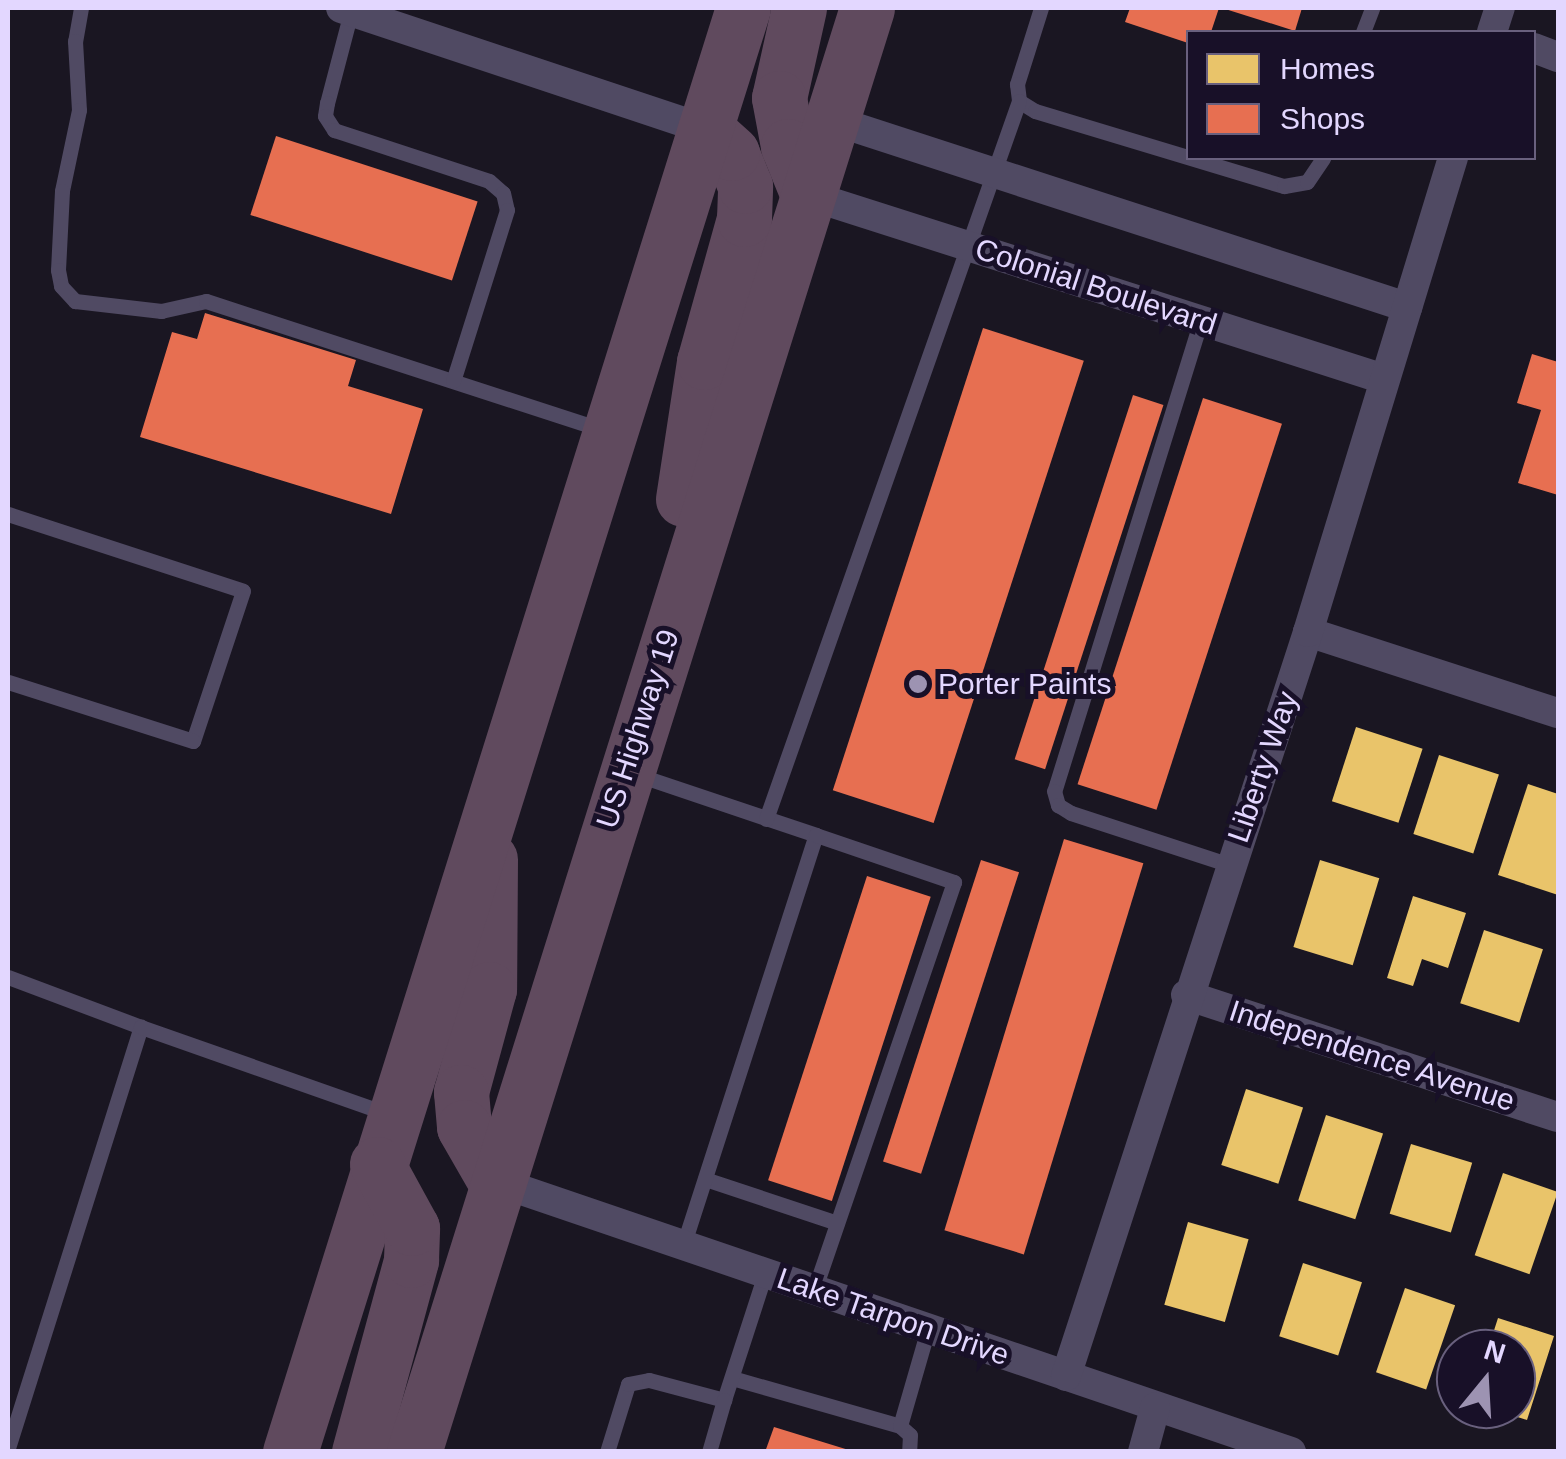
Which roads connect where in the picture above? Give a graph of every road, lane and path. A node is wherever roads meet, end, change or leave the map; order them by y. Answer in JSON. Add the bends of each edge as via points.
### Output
{"nodes":[{"id":1,"x":81,"y":8,"type":"edge"},
{"id":2,"x":348,"y":8,"type":"edge"},
{"id":3,"x":744,"y":8,"type":"edge"},
{"id":4,"x":799,"y":8,"type":"edge"},
{"id":5,"x":867,"y":8,"type":"edge"},
{"id":6,"x":1040,"y":8,"type":"edge"},
{"id":7,"x":1019,"y":101,"type":"junction"},
{"id":8,"x":832,"y":120,"type":"junction"},
{"id":9,"x":705,"y":129,"type":"junction"},
{"id":10,"x":1186,"y":157,"type":"edge"},
{"id":11,"x":1197,"y":160,"type":"edge"},
{"id":12,"x":1322,"y":160,"type":"edge"},
{"id":13,"x":1453,"y":160,"type":"edge"},
{"id":14,"x":995,"y":172,"type":"junction"},
{"id":15,"x":808,"y":195,"type":"junction"},
{"id":16,"x":969,"y":247,"type":"junction"},
{"id":17,"x":1407,"y":306,"type":"junction"},
{"id":18,"x":1201,"y":320,"type":"junction"},
{"id":19,"x":1384,"y":379,"type":"junction"},
{"id":20,"x":453,"y":381,"type":"junction"},
{"id":21,"x":609,"y":432,"type":"junction"},
{"id":22,"x":8,"y":514,"type":"edge"},
{"id":23,"x":1308,"y":632,"type":"junction"},
{"id":24,"x":657,"y":670,"type":"junction"},
{"id":25,"x":8,"y":682,"type":"edge"},
{"id":26,"x":1558,"y":713,"type":"edge"},
{"id":27,"x":625,"y":770,"type":"junction"},
{"id":28,"x":490,"y":806,"type":"junction"},
{"id":29,"x":766,"y":819,"type":"junction"},
{"id":30,"x":816,"y":835,"type":"junction"},
{"id":31,"x":1230,"y":865,"type":"junction"},
{"id":32,"x":8,"y":977,"type":"edge"},
{"id":33,"x":1186,"y":995,"type":"junction"},
{"id":34,"x":141,"y":1026,"type":"junction"},
{"id":35,"x":1558,"y":1117,"type":"edge"},
{"id":36,"x":384,"y":1139,"type":"junction"},
{"id":37,"x":705,"y":1179,"type":"junction"},
{"id":38,"x":495,"y":1182,"type":"junction"},
{"id":39,"x":837,"y":1222,"type":"junction"},
{"id":40,"x":683,"y":1246,"type":"junction"},
{"id":41,"x":765,"y":1274,"type":"junction"},
{"id":42,"x":814,"y":1290,"type":"junction"},
{"id":43,"x":928,"y":1329,"type":"junction"},
{"id":44,"x":1066,"y":1376,"type":"junction"},
{"id":45,"x":732,"y":1378,"type":"junction"},
{"id":46,"x":724,"y":1400,"type":"junction"},
{"id":47,"x":1156,"y":1408,"type":"junction"},
{"id":48,"x":900,"y":1426,"type":"junction"},
{"id":49,"x":8,"y":1448,"type":"edge"},
{"id":50,"x":290,"y":1452,"type":"edge"},
{"id":51,"x":359,"y":1452,"type":"edge"},
{"id":52,"x":414,"y":1452,"type":"edge"},
{"id":53,"x":607,"y":1452,"type":"edge"},
{"id":54,"x":709,"y":1452,"type":"edge"},
{"id":55,"x":909,"y":1452,"type":"edge"},
{"id":56,"x":1143,"y":1452,"type":"edge"},
{"id":57,"x":1290,"y":1452,"type":"edge"}],
"edges":[{"from":1,"to":20,"type":"lane","via":[[75,41],[79,110],[62,191],[58,270],[75,302],[160,311],[206,301]]},
{"from":2,"to":9,"type":"street"},
{"from":2,"to":20,"type":"lane","via":[[327,103],[334,130],[489,181],[503,193],[507,210]]},
{"from":3,"to":9,"type":"highway"},
{"from":4,"to":15,"type":"highway","via":[[779,98],[788,146]]},
{"from":5,"to":8,"type":"highway","name":"US Highway 19"},
{"from":6,"to":7,"type":"lane"},
{"from":7,"to":10,"type":"lane","via":[[1035,112]]},
{"from":7,"to":14,"type":"lane"},
{"from":8,"to":14,"type":"street"},
{"from":8,"to":15,"type":"highway","name":"US Highway 19"},
{"from":9,"to":21,"type":"highway"},
{"from":9,"to":24,"type":"highway","via":[[732,152],[746,186],[744,219],[704,362]]},
{"from":11,"to":12,"type":"lane","via":[[1284,186],[1307,182]]},
{"from":13,"to":17,"type":"street","name":"Liberty Way"},
{"from":14,"to":16,"type":"lane"},
{"from":14,"to":17,"type":"street"},
{"from":15,"to":16,"type":"street","name":"Colonial Boulevard"},
{"from":15,"to":24,"type":"highway","name":"US Highway 19"},
{"from":16,"to":18,"type":"street","name":"Colonial Boulevard"},
{"from":16,"to":29,"type":"lane"},
{"from":17,"to":19,"type":"street","name":"Liberty Way"},
{"from":18,"to":19,"type":"street","name":"Colonial Boulevard"},
{"from":18,"to":31,"type":"lane","via":[[1054,791],[1071,813]]},
{"from":19,"to":23,"type":"street","name":"Liberty Way"},
{"from":20,"to":21,"type":"lane"},
{"from":21,"to":28,"type":"highway"},
{"from":22,"to":25,"type":"lane","via":[[243,590],[193,741]]},
{"from":23,"to":26,"type":"street"},
{"from":23,"to":31,"type":"street","name":"Liberty Way"},
{"from":24,"to":27,"type":"highway","name":"US Highway 19"},
{"from":27,"to":29,"type":"lane"},
{"from":27,"to":38,"type":"highway","name":"US Highway 19"},
{"from":28,"to":36,"type":"highway"},
{"from":28,"to":38,"type":"highway","via":[[489,989],[460,1092],[464,1127]]},
{"from":29,"to":30,"type":"lane"},
{"from":30,"to":37,"type":"lane"},
{"from":30,"to":39,"type":"lane","via":[[954,882]]},
{"from":31,"to":33,"type":"street","name":"Liberty Way"},
{"from":32,"to":34,"type":"lane"},
{"from":33,"to":35,"type":"street","name":"Independence Avenue"},
{"from":33,"to":44,"type":"street","name":"Liberty Way"},
{"from":34,"to":36,"type":"lane"},
{"from":34,"to":49,"type":"lane"},
{"from":36,"to":50,"type":"highway"},
{"from":36,"to":51,"type":"highway","via":[[412,1228],[411,1260]]},
{"from":37,"to":39,"type":"lane"},
{"from":37,"to":40,"type":"lane"},
{"from":38,"to":40,"type":"street","name":"Lake Tarpon Drive"},
{"from":38,"to":52,"type":"highway","name":"US Highway 19"},
{"from":39,"to":42,"type":"lane"},
{"from":40,"to":41,"type":"street","name":"Lake Tarpon Drive"},
{"from":41,"to":42,"type":"street","name":"Lake Tarpon Drive"},
{"from":41,"to":45,"type":"lane"},
{"from":42,"to":43,"type":"street","name":"Lake Tarpon Drive"},
{"from":43,"to":44,"type":"street","name":"Lake Tarpon Drive"},
{"from":43,"to":48,"type":"lane"},
{"from":44,"to":47,"type":"street","name":"Lake Tarpon Drive"},
{"from":45,"to":46,"type":"lane"},
{"from":45,"to":48,"type":"lane"},
{"from":46,"to":53,"type":"lane","via":[[648,1380],[628,1384]]},
{"from":46,"to":54,"type":"lane"},
{"from":47,"to":56,"type":"street"},
{"from":47,"to":57,"type":"street","name":"Lake Tarpon Drive"},
{"from":48,"to":55,"type":"lane","via":[[910,1435]]}]}
